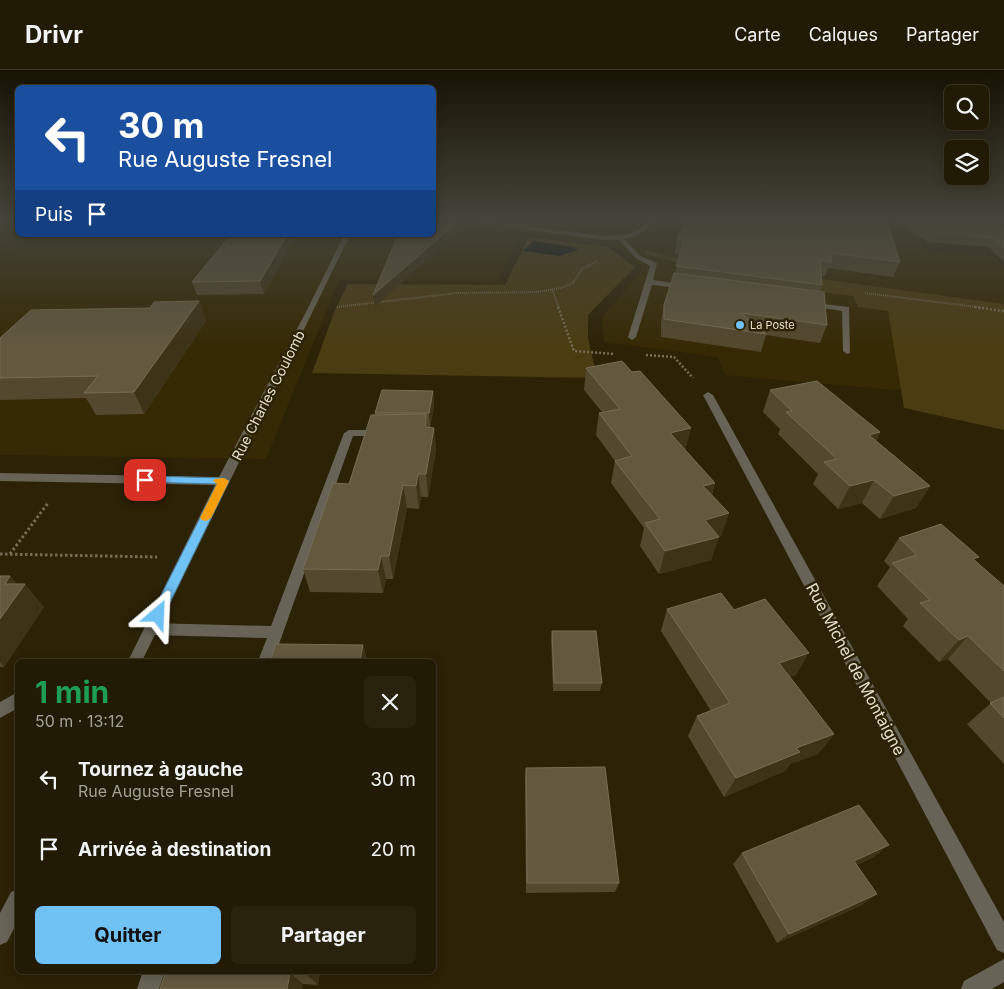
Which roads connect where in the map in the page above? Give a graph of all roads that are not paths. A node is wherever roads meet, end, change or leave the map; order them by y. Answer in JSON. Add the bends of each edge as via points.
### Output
{"nodes":[{"id":1,"x":334,"y":263,"type":"edge"},
{"id":2,"x":650,"y":263,"type":"edge"},
{"id":3,"x":649,"y":282,"type":"junction"},
{"id":4,"x":698,"y":289,"type":"edge"},
{"id":5,"x":797,"y":302,"type":"edge"},
{"id":6,"x":632,"y":337,"type":"dead end"},
{"id":7,"x":847,"y":351,"type":"dead end"},
{"id":8,"x":708,"y":395,"type":"dead end"},
{"id":9,"x":397,"y":432,"type":"edge"},
{"id":10,"x":0,"y":477,"type":"edge"},
{"id":11,"x":224,"y":481,"type":"junction"},
{"id":12,"x":150,"y":629,"type":"junction"},
{"id":13,"x":276,"y":632,"type":"junction"},
{"id":14,"x":136,"y":659,"type":"edge"},
{"id":15,"x":267,"y":659,"type":"edge"},
{"id":16,"x":15,"y":701,"type":"edge"},
{"id":17,"x":0,"y":711,"type":"edge"},
{"id":18,"x":15,"y":905,"type":"edge"},
{"id":19,"x":1,"y":930,"type":"edge"},
{"id":20,"x":1004,"y":943,"type":"edge"},
{"id":21,"x":1004,"y":970,"type":"edge"},
{"id":22,"x":153,"y":974,"type":"edge"},
{"id":23,"x":148,"y":989,"type":"edge"},
{"id":24,"x":972,"y":989,"type":"edge"}],
"edges":[{"from":1,"to":11,"type":"street","name":"Rue Charles Coulomb"},
{"from":2,"to":3,"type":"street","via":[[654,265]]},
{"from":3,"to":4,"type":"street"},
{"from":3,"to":6,"type":"street"},
{"from":5,"to":7,"type":"street","via":[[846,309]]},
{"from":8,"to":20,"type":"street","name":"Rue Michel de Montaigne"},
{"from":9,"to":13,"type":"street","via":[[349,433]]},
{"from":10,"to":11,"type":"street"},
{"from":11,"to":12,"type":"street","name":"Rue Charles Coulomb"},
{"from":12,"to":13,"type":"street"},
{"from":12,"to":14,"type":"street","name":"Rue Charles Coulomb"},
{"from":13,"to":15,"type":"street"},
{"from":16,"to":17,"type":"street"},
{"from":18,"to":19,"type":"street"},
{"from":21,"to":24,"type":"street"},
{"from":22,"to":23,"type":"street"}]}
